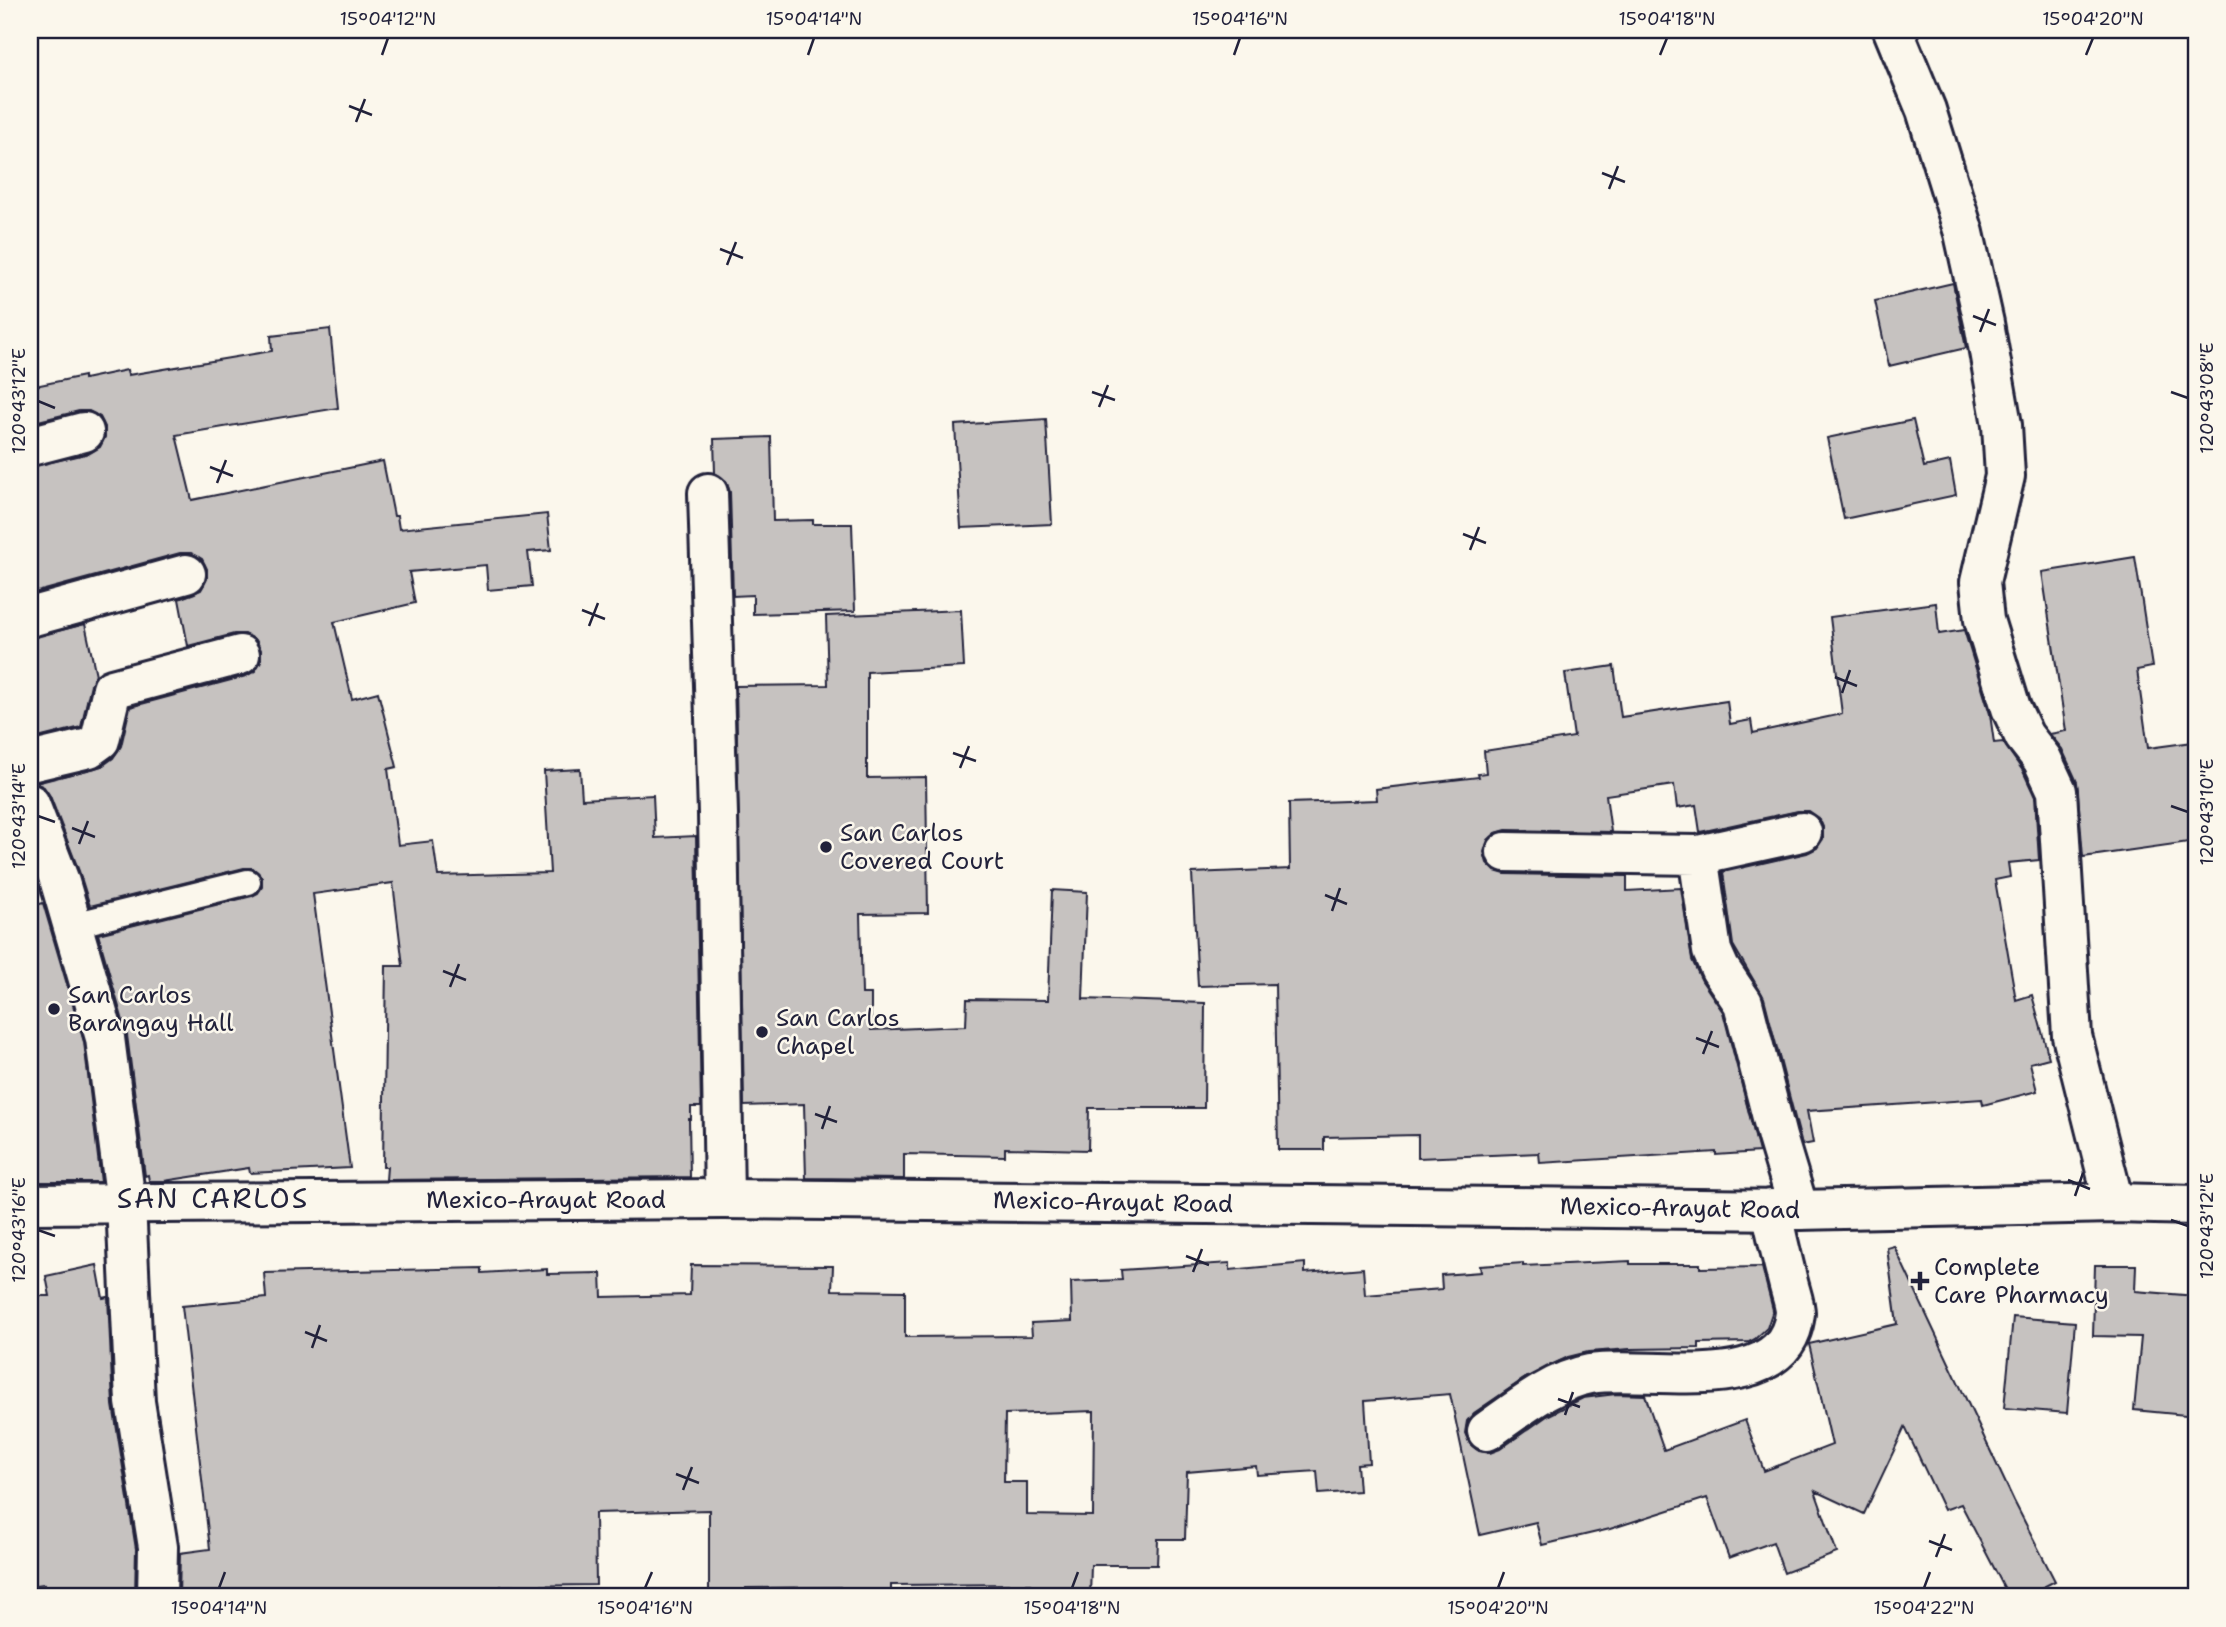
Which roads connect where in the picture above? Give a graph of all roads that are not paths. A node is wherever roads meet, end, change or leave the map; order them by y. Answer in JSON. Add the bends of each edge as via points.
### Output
{"nodes":[{"id":1,"x":1893,"y":30,"type":"edge"},
{"id":2,"x":84,"y":432,"type":"dead end"},
{"id":3,"x":30,"y":446,"type":"edge"},
{"id":4,"x":708,"y":493,"type":"dead end"},
{"id":5,"x":186,"y":575,"type":"dead end"},
{"id":6,"x":30,"y":617,"type":"edge"},
{"id":7,"x":240,"y":655,"type":"dead end"},
{"id":8,"x":30,"y":762,"type":"edge"},
{"id":9,"x":30,"y":804,"type":"edge"},
{"id":10,"x":1802,"y":832,"type":"dead end"},
{"id":11,"x":1506,"y":852,"type":"dead end"},
{"id":12,"x":1698,"y":855,"type":"junction"},
{"id":13,"x":40,"y":859,"type":"edge"},
{"id":14,"x":248,"y":882,"type":"dead end"},
{"id":15,"x":74,"y":925,"type":"junction"},
{"id":16,"x":724,"y":1199,"type":"junction"},
{"id":17,"x":126,"y":1203,"type":"junction"},
{"id":18,"x":2114,"y":1203,"type":"junction"},
{"id":19,"x":30,"y":1204,"type":"edge"},
{"id":20,"x":2196,"y":1205,"type":"edge"},
{"id":21,"x":1785,"y":1209,"type":"junction"},
{"id":22,"x":1487,"y":1431,"type":"dead end"},
{"id":23,"x":157,"y":1597,"type":"edge"}],
"edges":[{"from":1,"to":18,"type":"street","via":[[1948,174],[1984,323],[2002,425],[2005,476],[1980,582],[1984,620],[2011,708],[2057,791],[2072,1036]]},
{"from":2,"to":3,"type":"street"},
{"from":4,"to":16,"type":"street"},
{"from":5,"to":6,"type":"street"},
{"from":7,"to":8,"type":"street","via":[[112,688],[100,740],[89,748]]},
{"from":9,"to":13,"type":"street"},
{"from":10,"to":12,"type":"street"},
{"from":11,"to":12,"type":"street"},
{"from":12,"to":21,"type":"street","via":[[1712,951],[1743,1003],[1777,1137]]},
{"from":13,"to":15,"type":"street"},
{"from":14,"to":15,"type":"lane"},
{"from":15,"to":17,"type":"street","via":[[105,1038]]},
{"from":16,"to":17,"type":"street","name":"Mexico-Arayat Road"},
{"from":16,"to":21,"type":"street","name":"Mexico-Arayat Road"},
{"from":17,"to":19,"type":"street","name":"Mexico-Arayat Road"},
{"from":17,"to":23,"type":"street","via":[[135,1402],[158,1548]]},
{"from":18,"to":20,"type":"street","name":"Mexico-Arayat Road"},
{"from":18,"to":21,"type":"street","name":"Mexico-Arayat Road"},
{"from":21,"to":22,"type":"street","via":[[1795,1311],[1782,1349],[1768,1360],[1746,1368],[1690,1374],[1588,1374],[1553,1387]]}]}
